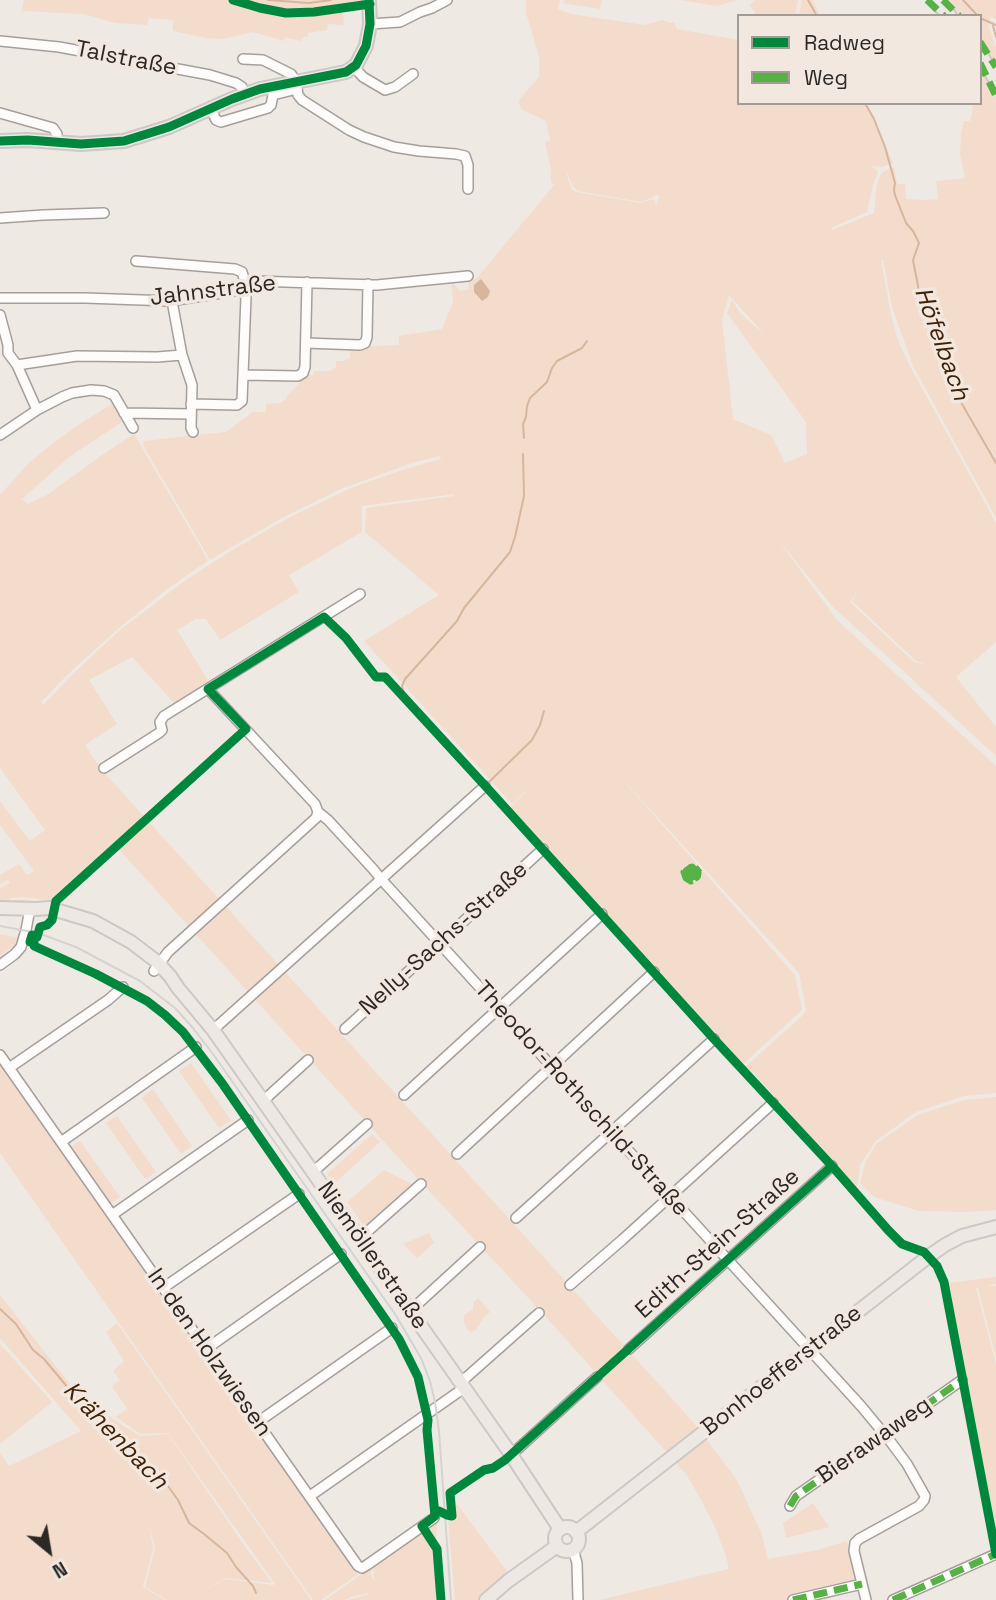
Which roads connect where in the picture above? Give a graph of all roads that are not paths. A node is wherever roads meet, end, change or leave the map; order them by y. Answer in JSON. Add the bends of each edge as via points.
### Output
{"nodes":[{"id":1,"x":447,"y":0,"type":"edge"},
{"id":2,"x":934,"y":0,"type":"edge"},
{"id":3,"x":369,"y":1,"type":"edge"},
{"id":4,"x":948,"y":14,"type":"edge"},
{"id":5,"x":370,"y":24,"type":"junction"},
{"id":6,"x":0,"y":41,"type":"edge"},
{"id":7,"x":982,"y":56,"type":"edge"},
{"id":8,"x":243,"y":59,"type":"dead end"},
{"id":9,"x":354,"y":67,"type":"junction"},
{"id":10,"x":413,"y":74,"type":"dead end"},
{"id":11,"x":996,"y":81,"type":"edge"},
{"id":12,"x":297,"y":85,"type":"junction"},
{"id":13,"x":245,"y":94,"type":"junction"},
{"id":14,"x":211,"y":109,"type":"junction"},
{"id":15,"x":0,"y":113,"type":"edge"},
{"id":16,"x":0,"y":141,"type":"edge"},
{"id":17,"x":57,"y":142,"type":"junction"},
{"id":18,"x":468,"y":189,"type":"dead end"},
{"id":19,"x":104,"y":213,"type":"dead end"},
{"id":20,"x":0,"y":218,"type":"edge"},
{"id":21,"x":135,"y":261,"type":"dead end"},
{"id":22,"x":468,"y":276,"type":"dead end"},
{"id":23,"x":307,"y":282,"type":"junction"},
{"id":24,"x":368,"y":284,"type":"junction"},
{"id":25,"x":243,"y":287,"type":"junction"},
{"id":26,"x":0,"y":298,"type":"edge"},
{"id":27,"x":172,"y":301,"type":"junction"},
{"id":28,"x":0,"y":315,"type":"edge"},
{"id":29,"x":306,"y":343,"type":"junction"},
{"id":30,"x":4,"y":354,"type":"edge"},
{"id":31,"x":182,"y":355,"type":"junction"},
{"id":32,"x":17,"y":365,"type":"junction"},
{"id":33,"x":244,"y":375,"type":"junction"},
{"id":34,"x":191,"y":409,"type":"junction"},
{"id":35,"x":37,"y":410,"type":"junction"},
{"id":36,"x":124,"y":413,"type":"junction"},
{"id":37,"x":133,"y":428,"type":"dead end"},
{"id":38,"x":192,"y":432,"type":"dead end"},
{"id":39,"x":0,"y":435,"type":"edge"},
{"id":40,"x":360,"y":594,"type":"dead end"},
{"id":41,"x":208,"y":689,"type":"junction"},
{"id":42,"x":104,"y":768,"type":"dead end"},
{"id":43,"x":485,"y":786,"type":"dead end"},
{"id":44,"x":318,"y":812,"type":"junction"},
{"id":45,"x":543,"y":849,"type":"dead end"},
{"id":46,"x":381,"y":879,"type":"junction"},
{"id":47,"x":0,"y":908,"type":"edge"},
{"id":48,"x":33,"y":909,"type":"junction"},
{"id":49,"x":602,"y":914,"type":"dead end"},
{"id":50,"x":440,"y":944,"type":"junction"},
{"id":51,"x":0,"y":965,"type":"edge"},
{"id":52,"x":157,"y":967,"type":"junction"},
{"id":53,"x":654,"y":972,"type":"dead end"},
{"id":54,"x":123,"y":987,"type":"dead end"},
{"id":55,"x":498,"y":1007,"type":"junction"},
{"id":56,"x":345,"y":1029,"type":"dead end"},
{"id":57,"x":213,"y":1030,"type":"junction"},
{"id":58,"x":714,"y":1038,"type":"dead end"},
{"id":59,"x":196,"y":1047,"type":"dead end"},
{"id":60,"x":0,"y":1055,"type":"edge"},
{"id":61,"x":309,"y":1060,"type":"dead end"},
{"id":62,"x":552,"y":1067,"type":"junction"},
{"id":63,"x":9,"y":1068,"type":"junction"},
{"id":64,"x":404,"y":1095,"type":"dead end"},
{"id":65,"x":263,"y":1101,"type":"junction"},
{"id":66,"x":773,"y":1103,"type":"dead end"},
{"id":67,"x":248,"y":1120,"type":"dead end"},
{"id":68,"x":367,"y":1124,"type":"dead end"},
{"id":69,"x":611,"y":1131,"type":"junction"},
{"id":70,"x":61,"y":1142,"type":"junction"},
{"id":71,"x":457,"y":1154,"type":"dead end"},
{"id":72,"x":832,"y":1166,"type":"dead end"},
{"id":73,"x":313,"y":1172,"type":"junction"},
{"id":74,"x":421,"y":1184,"type":"dead end"},
{"id":75,"x":299,"y":1194,"type":"dead end"},
{"id":76,"x":670,"y":1196,"type":"junction"},
{"id":77,"x":112,"y":1215,"type":"junction"},
{"id":78,"x":516,"y":1218,"type":"dead end"},
{"id":79,"x":996,"y":1227,"type":"edge"},
{"id":80,"x":359,"y":1238,"type":"junction"},
{"id":81,"x":480,"y":1247,"type":"dead end"},
{"id":82,"x":341,"y":1254,"type":"dead end"},
{"id":83,"x":729,"y":1260,"type":"junction"},
{"id":84,"x":570,"y":1285,"type":"dead end"},
{"id":85,"x":163,"y":1289,"type":"junction"},
{"id":86,"x":410,"y":1311,"type":"junction"},
{"id":87,"x":539,"y":1312,"type":"dead end"},
{"id":88,"x":393,"y":1328,"type":"dead end"},
{"id":89,"x":206,"y":1349,"type":"junction"},
{"id":90,"x":629,"y":1349,"type":"dead end"},
{"id":91,"x":810,"y":1349,"type":"junction"},
{"id":92,"x":597,"y":1377,"type":"dead end"},
{"id":93,"x":962,"y":1380,"type":"dead end"},
{"id":94,"x":462,"y":1385,"type":"junction"},
{"id":95,"x":258,"y":1422,"type":"junction"},
{"id":96,"x":884,"y":1434,"type":"junction"},
{"id":97,"x":510,"y":1455,"type":"junction"},
{"id":98,"x":310,"y":1496,"type":"junction"},
{"id":99,"x":790,"y":1506,"type":"dead end"},
{"id":100,"x":434,"y":1518,"type":"dead end"},
{"id":101,"x":560,"y":1529,"type":"junction"},
{"id":102,"x":576,"y":1532,"type":"junction"},
{"id":103,"x":557,"y":1546,"type":"junction"},
{"id":104,"x":573,"y":1549,"type":"junction"},
{"id":105,"x":996,"y":1554,"type":"edge"},
{"id":106,"x":862,"y":1584,"type":"junction"},
{"id":107,"x":486,"y":1600,"type":"edge"},
{"id":108,"x":578,"y":1600,"type":"edge"},
{"id":109,"x":793,"y":1600,"type":"edge"},
{"id":110,"x":866,"y":1600,"type":"edge"},
{"id":111,"x":893,"y":1600,"type":"edge"}],
"edges":[{"from":1,"to":5,"type":"street","via":[[400,22]]},
{"from":2,"to":4,"type":"main road"},
{"from":3,"to":5,"type":"main road"},
{"from":5,"to":9,"type":"main road","via":[[364,51]]},
{"from":6,"to":13,"type":"street","name":"Talstraße","via":[[59,47],[210,75],[238,84]]},
{"from":7,"to":11,"type":"main road"},
{"from":8,"to":12,"type":"street","via":[[265,60],[292,74]]},
{"from":9,"to":10,"type":"street","via":[[385,90]]},
{"from":9,"to":12,"type":"main road"},
{"from":12,"to":13,"type":"main road"},
{"from":12,"to":14,"type":"street","via":[[273,95],[268,108],[221,122]]},
{"from":12,"to":18,"type":"street","via":[[304,102],[370,140],[465,156]]},
{"from":13,"to":14,"type":"main road"},
{"from":14,"to":17,"type":"main road","via":[[130,139],[95,144]]},
{"from":15,"to":17,"type":"street","via":[[52,127]]},
{"from":16,"to":17,"type":"main road"},
{"from":19,"to":20,"type":"street"},
{"from":21,"to":25,"type":"street","via":[[237,270]]},
{"from":22,"to":24,"type":"street","name":"Jahnstraße"},
{"from":23,"to":24,"type":"street","name":"Jahnstraße"},
{"from":23,"to":25,"type":"street","name":"Jahnstraße","via":[[256,281]]},
{"from":23,"to":29,"type":"street"},
{"from":24,"to":29,"type":"street","via":[[365,343]]},
{"from":25,"to":27,"type":"street","name":"Jahnstraße"},
{"from":25,"to":33,"type":"street"},
{"from":26,"to":27,"type":"street","name":"Jahnstraße"},
{"from":27,"to":31,"type":"street"},
{"from":28,"to":30,"type":"street","via":[[8,345]]},
{"from":29,"to":33,"type":"street","via":[[302,375]]},
{"from":30,"to":32,"type":"street"},
{"from":31,"to":32,"type":"street","via":[[65,357]]},
{"from":31,"to":34,"type":"street","via":[[192,385]]},
{"from":32,"to":35,"type":"street"},
{"from":33,"to":34,"type":"street","via":[[239,405]]},
{"from":34,"to":36,"type":"street"},
{"from":34,"to":38,"type":"street"},
{"from":35,"to":36,"type":"street","via":[[69,394],[95,389],[114,395]]},
{"from":35,"to":39,"type":"street"},
{"from":36,"to":37,"type":"street"},
{"from":40,"to":41,"type":"street"},
{"from":41,"to":42,"type":"street","via":[[162,717],[158,735]]},
{"from":41,"to":44,"type":"street","name":"Theodor-Rothschild-Straße"},
{"from":43,"to":46,"type":"street"},
{"from":44,"to":46,"type":"street","name":"Theodor-Rothschild-Straße"},
{"from":44,"to":52,"type":"street"},
{"from":45,"to":50,"type":"street","name":"Nelly-Sachs-Straße"},
{"from":46,"to":50,"type":"street","name":"Theodor-Rothschild-Straße"},
{"from":46,"to":57,"type":"street"},
{"from":47,"to":48,"type":"main road","name":"Niemöllerstraße"},
{"from":48,"to":51,"type":"street","via":[[22,945]]},
{"from":48,"to":52,"type":"main road","name":"Niemöllerstraße","via":[[104,935]]},
{"from":49,"to":55,"type":"street"},
{"from":50,"to":55,"type":"street","name":"Theodor-Rothschild-Straße"},
{"from":50,"to":56,"type":"street","name":"Nelly-Sachs-Straße"},
{"from":52,"to":57,"type":"main road","name":"Niemöllerstraße","via":[[170,976]]},
{"from":53,"to":62,"type":"street"},
{"from":54,"to":63,"type":"street"},
{"from":55,"to":62,"type":"street","name":"Theodor-Rothschild-Straße"},
{"from":55,"to":64,"type":"street"},
{"from":57,"to":65,"type":"main road","name":"Niemöllerstraße"},
{"from":58,"to":69,"type":"street"},
{"from":59,"to":70,"type":"street"},
{"from":60,"to":63,"type":"street","name":"In den Holzwiesen"},
{"from":61,"to":65,"type":"street"},
{"from":62,"to":69,"type":"street","name":"Theodor-Rothschild-Straße"},
{"from":62,"to":71,"type":"street"},
{"from":63,"to":70,"type":"street","name":"In den Holzwiesen"},
{"from":65,"to":73,"type":"main road","name":"Niemöllerstraße"},
{"from":66,"to":76,"type":"street"},
{"from":67,"to":77,"type":"street"},
{"from":68,"to":73,"type":"street"},
{"from":69,"to":76,"type":"street","name":"Theodor-Rothschild-Straße"},
{"from":69,"to":78,"type":"street"},
{"from":70,"to":77,"type":"street","name":"In den Holzwiesen"},
{"from":72,"to":83,"type":"street","name":"Edith-Stein-Straße"},
{"from":73,"to":80,"type":"main road","name":"Niemöllerstraße"},
{"from":74,"to":80,"type":"street"},
{"from":75,"to":85,"type":"street"},
{"from":76,"to":83,"type":"street","name":"Theodor-Rothschild-Straße"},
{"from":76,"to":84,"type":"street"},
{"from":77,"to":85,"type":"street","name":"In den Holzwiesen"},
{"from":79,"to":91,"type":"main road","name":"Bonhoefferstraße","via":[[945,1245]]},
{"from":80,"to":86,"type":"main road","name":"Niemöllerstraße"},
{"from":81,"to":86,"type":"street"},
{"from":82,"to":89,"type":"street"},
{"from":83,"to":90,"type":"street","name":"Edith-Stein-Straße"},
{"from":83,"to":91,"type":"street","name":"Theodor-Rothschild-Straße"},
{"from":85,"to":89,"type":"street","name":"In den Holzwiesen"},
{"from":86,"to":94,"type":"main road","name":"Niemöllerstraße"},
{"from":87,"to":94,"type":"street"},
{"from":88,"to":95,"type":"street"},
{"from":89,"to":95,"type":"street","name":"In den Holzwiesen"},
{"from":91,"to":96,"type":"street","name":"Theodor-Rothschild-Straße"},
{"from":91,"to":102,"type":"main road","name":"Bonhoefferstraße"},
{"from":92,"to":97,"type":"street"},
{"from":93,"to":96,"type":"street","name":"Bierawaweg"},
{"from":94,"to":97,"type":"main road","name":"Niemöllerstraße"},
{"from":94,"to":98,"type":"street"},
{"from":95,"to":98,"type":"street","name":"In den Holzwiesen"},
{"from":96,"to":99,"type":"street","name":"Bierawaweg","via":[[796,1496]]},
{"from":96,"to":106,"type":"street","name":"Theodor-Rothschild-Straße","via":[[925,1498],[856,1542]]},
{"from":97,"to":101,"type":"main road","name":"Niemöllerstraße"},
{"from":98,"to":100,"type":"street","name":"In den Holzwiesen","via":[[362,1568]]},
{"from":101,"to":102,"type":"main road"},
{"from":101,"to":103,"type":"main road","via":[[555,1535]]},
{"from":102,"to":104,"type":"main road","via":[[579,1540]]},
{"from":103,"to":104,"type":"main road","via":[[564,1551]]},
{"from":103,"to":107,"type":"main road"},
{"from":104,"to":108,"type":"street"},
{"from":105,"to":111,"type":"street"},
{"from":106,"to":109,"type":"street"},
{"from":106,"to":110,"type":"street"}]}
